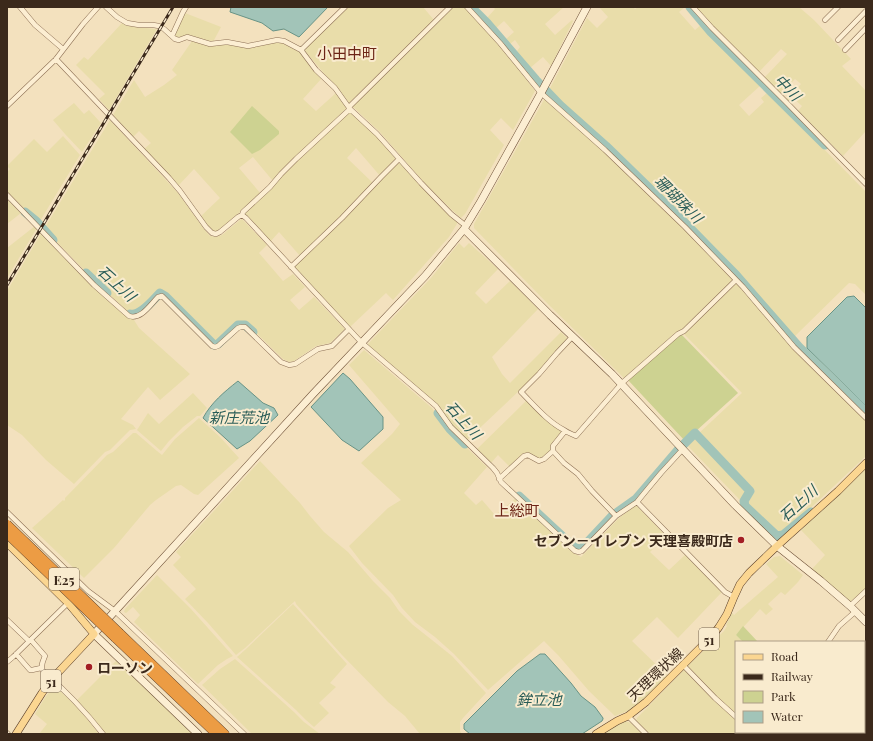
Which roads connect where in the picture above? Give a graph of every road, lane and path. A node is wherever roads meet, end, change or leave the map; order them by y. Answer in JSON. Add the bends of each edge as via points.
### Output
{"nodes":[{"id":1,"x":20,"y":7,"type":"edge"},
{"id":2,"x":98,"y":7,"type":"edge"},
{"id":3,"x":106,"y":7,"type":"edge"},
{"id":4,"x":186,"y":7,"type":"edge"},
{"id":5,"x":345,"y":7,"type":"edge"},
{"id":6,"x":450,"y":7,"type":"edge"},
{"id":7,"x":467,"y":7,"type":"edge"},
{"id":8,"x":587,"y":7,"type":"edge"},
{"id":9,"x":693,"y":7,"type":"edge"},
{"id":10,"x":838,"y":7,"type":"edge"},
{"id":11,"x":866,"y":11,"type":"edge"},
{"id":12,"x":825,"y":20,"type":"dead end"},
{"id":13,"x":866,"y":28,"type":"edge"},
{"id":14,"x":172,"y":36,"type":"junction"},
{"id":15,"x":838,"y":40,"type":"dead end"},
{"id":16,"x":63,"y":49,"type":"junction"},
{"id":17,"x":301,"y":50,"type":"junction"},
{"id":18,"x":845,"y":50,"type":"dead end"},
{"id":19,"x":56,"y":59,"type":"junction"},
{"id":20,"x":541,"y":93,"type":"junction"},
{"id":21,"x":7,"y":106,"type":"edge"},
{"id":22,"x":349,"y":108,"type":"junction"},
{"id":23,"x":399,"y":159,"type":"junction"},
{"id":24,"x":866,"y":184,"type":"edge"},
{"id":25,"x":7,"y":196,"type":"edge"},
{"id":26,"x":242,"y":215,"type":"junction"},
{"id":27,"x":465,"y":227,"type":"junction"},
{"id":28,"x":291,"y":267,"type":"junction"},
{"id":29,"x":736,"y":280,"type":"junction"},
{"id":30,"x":349,"y":329,"type":"junction"},
{"id":31,"x":573,"y":336,"type":"junction"},
{"id":32,"x":361,"y":342,"type":"junction"},
{"id":33,"x":622,"y":384,"type":"junction"},
{"id":34,"x":866,"y":418,"type":"edge"},
{"id":35,"x":565,"y":431,"type":"junction"},
{"id":36,"x":683,"y":449,"type":"junction"},
{"id":37,"x":552,"y":451,"type":"junction"},
{"id":38,"x":866,"y":463,"type":"edge"},
{"id":39,"x":499,"y":479,"type":"junction"},
{"id":40,"x":636,"y":502,"type":"junction"},
{"id":41,"x":7,"y":512,"type":"edge"},
{"id":42,"x":615,"y":515,"type":"junction"},
{"id":43,"x":7,"y":524,"type":"edge"},
{"id":44,"x":7,"y":534,"type":"edge"},
{"id":45,"x":777,"y":546,"type":"junction"},
{"id":46,"x":8,"y":547,"type":"edge"},
{"id":47,"x":866,"y":591,"type":"edge"},
{"id":48,"x":734,"y":597,"type":"junction"},
{"id":49,"x":68,"y":603,"type":"junction"},
{"id":50,"x":853,"y":608,"type":"junction"},
{"id":51,"x":115,"y":611,"type":"junction"},
{"id":52,"x":7,"y":620,"type":"edge"},
{"id":53,"x":866,"y":622,"type":"edge"},
{"id":54,"x":94,"y":634,"type":"junction"},
{"id":55,"x":118,"y":636,"type":"junction"},
{"id":56,"x":30,"y":641,"type":"junction"},
{"id":57,"x":829,"y":641,"type":"edge"},
{"id":58,"x":16,"y":654,"type":"junction"},
{"id":59,"x":7,"y":662,"type":"edge"},
{"id":60,"x":683,"y":665,"type":"junction"},
{"id":61,"x":41,"y":668,"type":"junction"},
{"id":62,"x":52,"y":679,"type":"junction"},
{"id":63,"x":628,"y":716,"type":"junction"},
{"id":64,"x":735,"y":716,"type":"edge"},
{"id":65,"x":16,"y":734,"type":"edge"},
{"id":66,"x":103,"y":734,"type":"edge"},
{"id":67,"x":198,"y":734,"type":"edge"},
{"id":68,"x":216,"y":734,"type":"edge"},
{"id":69,"x":225,"y":734,"type":"edge"},
{"id":70,"x":244,"y":734,"type":"edge"},
{"id":71,"x":596,"y":734,"type":"edge"},
{"id":72,"x":646,"y":734,"type":"edge"}],
"edges":[{"from":1,"to":16,"type":"street","via":[[35,25]]},
{"from":2,"to":16,"type":"street"},
{"from":3,"to":14,"type":"street","via":[[127,23],[159,26]]},
{"from":4,"to":14,"type":"street"},
{"from":5,"to":17,"type":"street"},
{"from":6,"to":22,"type":"street"},
{"from":7,"to":20,"type":"street","via":[[500,42]]},
{"from":8,"to":20,"type":"street"},
{"from":9,"to":24,"type":"street"},
{"from":10,"to":12,"type":"street"},
{"from":11,"to":15,"type":"street"},
{"from":13,"to":18,"type":"street"},
{"from":14,"to":17,"type":"street","via":[[179,40],[187,38],[210,44],[227,42],[248,46],[277,40]]},
{"from":16,"to":19,"type":"street"},
{"from":17,"to":22,"type":"street"},
{"from":19,"to":21,"type":"street"},
{"from":19,"to":26,"type":"street","via":[[180,191],[212,233],[220,232]]},
{"from":20,"to":27,"type":"street"},
{"from":20,"to":29,"type":"street","via":[[605,150]]},
{"from":22,"to":23,"type":"street"},
{"from":22,"to":26,"type":"street"},
{"from":23,"to":27,"type":"street"},
{"from":23,"to":28,"type":"street"},
{"from":25,"to":30,"type":"street","via":[[128,316],[139,316],[162,296],[212,346],[218,346],[241,326],[280,362],[289,365],[295,364],[318,349],[332,346]]},
{"from":26,"to":28,"type":"street"},
{"from":27,"to":31,"type":"street"},
{"from":27,"to":32,"type":"street","via":[[425,276]]},
{"from":28,"to":30,"type":"street"},
{"from":29,"to":33,"type":"street","via":[[684,331]]},
{"from":29,"to":34,"type":"street","via":[[794,347]]},
{"from":30,"to":32,"type":"street"},
{"from":31,"to":33,"type":"street"},
{"from":31,"to":35,"type":"street","via":[[521,392]]},
{"from":32,"to":39,"type":"street","via":[[436,406],[451,427],[493,468]]},
{"from":32,"to":51,"type":"street"},
{"from":33,"to":35,"type":"street","via":[[579,434],[576,436]]},
{"from":33,"to":36,"type":"street"},
{"from":35,"to":37,"type":"street"},
{"from":36,"to":40,"type":"street"},
{"from":36,"to":45,"type":"street"},
{"from":37,"to":39,"type":"street","via":[[538,462],[528,454],[524,456]]},
{"from":37,"to":42,"type":"street","via":[[578,474]]},
{"from":38,"to":45,"type":"main road","name":"天理環状線","number":"51"},
{"from":39,"to":42,"type":"street","via":[[575,551],[582,551]]},
{"from":40,"to":42,"type":"street"},
{"from":40,"to":48,"type":"street","via":[[725,592]]},
{"from":41,"to":51,"type":"street","via":[[88,591]]},
{"from":43,"to":55,"type":"highway","number":"E25","bridge":true},
{"from":44,"to":55,"type":"highway","number":"E25","bridge":true},
{"from":45,"to":48,"type":"main road","name":"天理環状線","number":"51","via":[[740,584]]},
{"from":45,"to":50,"type":"street"},
{"from":46,"to":49,"type":"main road"},
{"from":47,"to":50,"type":"street"},
{"from":48,"to":60,"type":"main road","name":"天理環状線","number":"51","via":[[727,614],[713,635]]},
{"from":49,"to":54,"type":"main road"},
{"from":49,"to":56,"type":"street"},
{"from":50,"to":53,"type":"street"},
{"from":50,"to":57,"type":"street"},
{"from":51,"to":54,"type":"street"},
{"from":51,"to":70,"type":"street"},
{"from":52,"to":56,"type":"street"},
{"from":54,"to":62,"type":"main road","number":"51"},
{"from":54,"to":67,"type":"street"},
{"from":55,"to":68,"type":"highway","number":"E25"},
{"from":55,"to":69,"type":"highway","number":"E25"},
{"from":56,"to":58,"type":"street"},
{"from":56,"to":61,"type":"street","via":[[45,656]]},
{"from":58,"to":59,"type":"street"},
{"from":58,"to":61,"type":"street","via":[[30,670]]},
{"from":60,"to":63,"type":"main road","name":"天理環状線","number":"51"},
{"from":60,"to":64,"type":"street"},
{"from":61,"to":62,"type":"street"},
{"from":62,"to":65,"type":"main road","number":"51"},
{"from":62,"to":66,"type":"street","via":[[92,719]]},
{"from":63,"to":71,"type":"main road","name":"天理環状線","number":"51"},
{"from":63,"to":72,"type":"street"}]}
